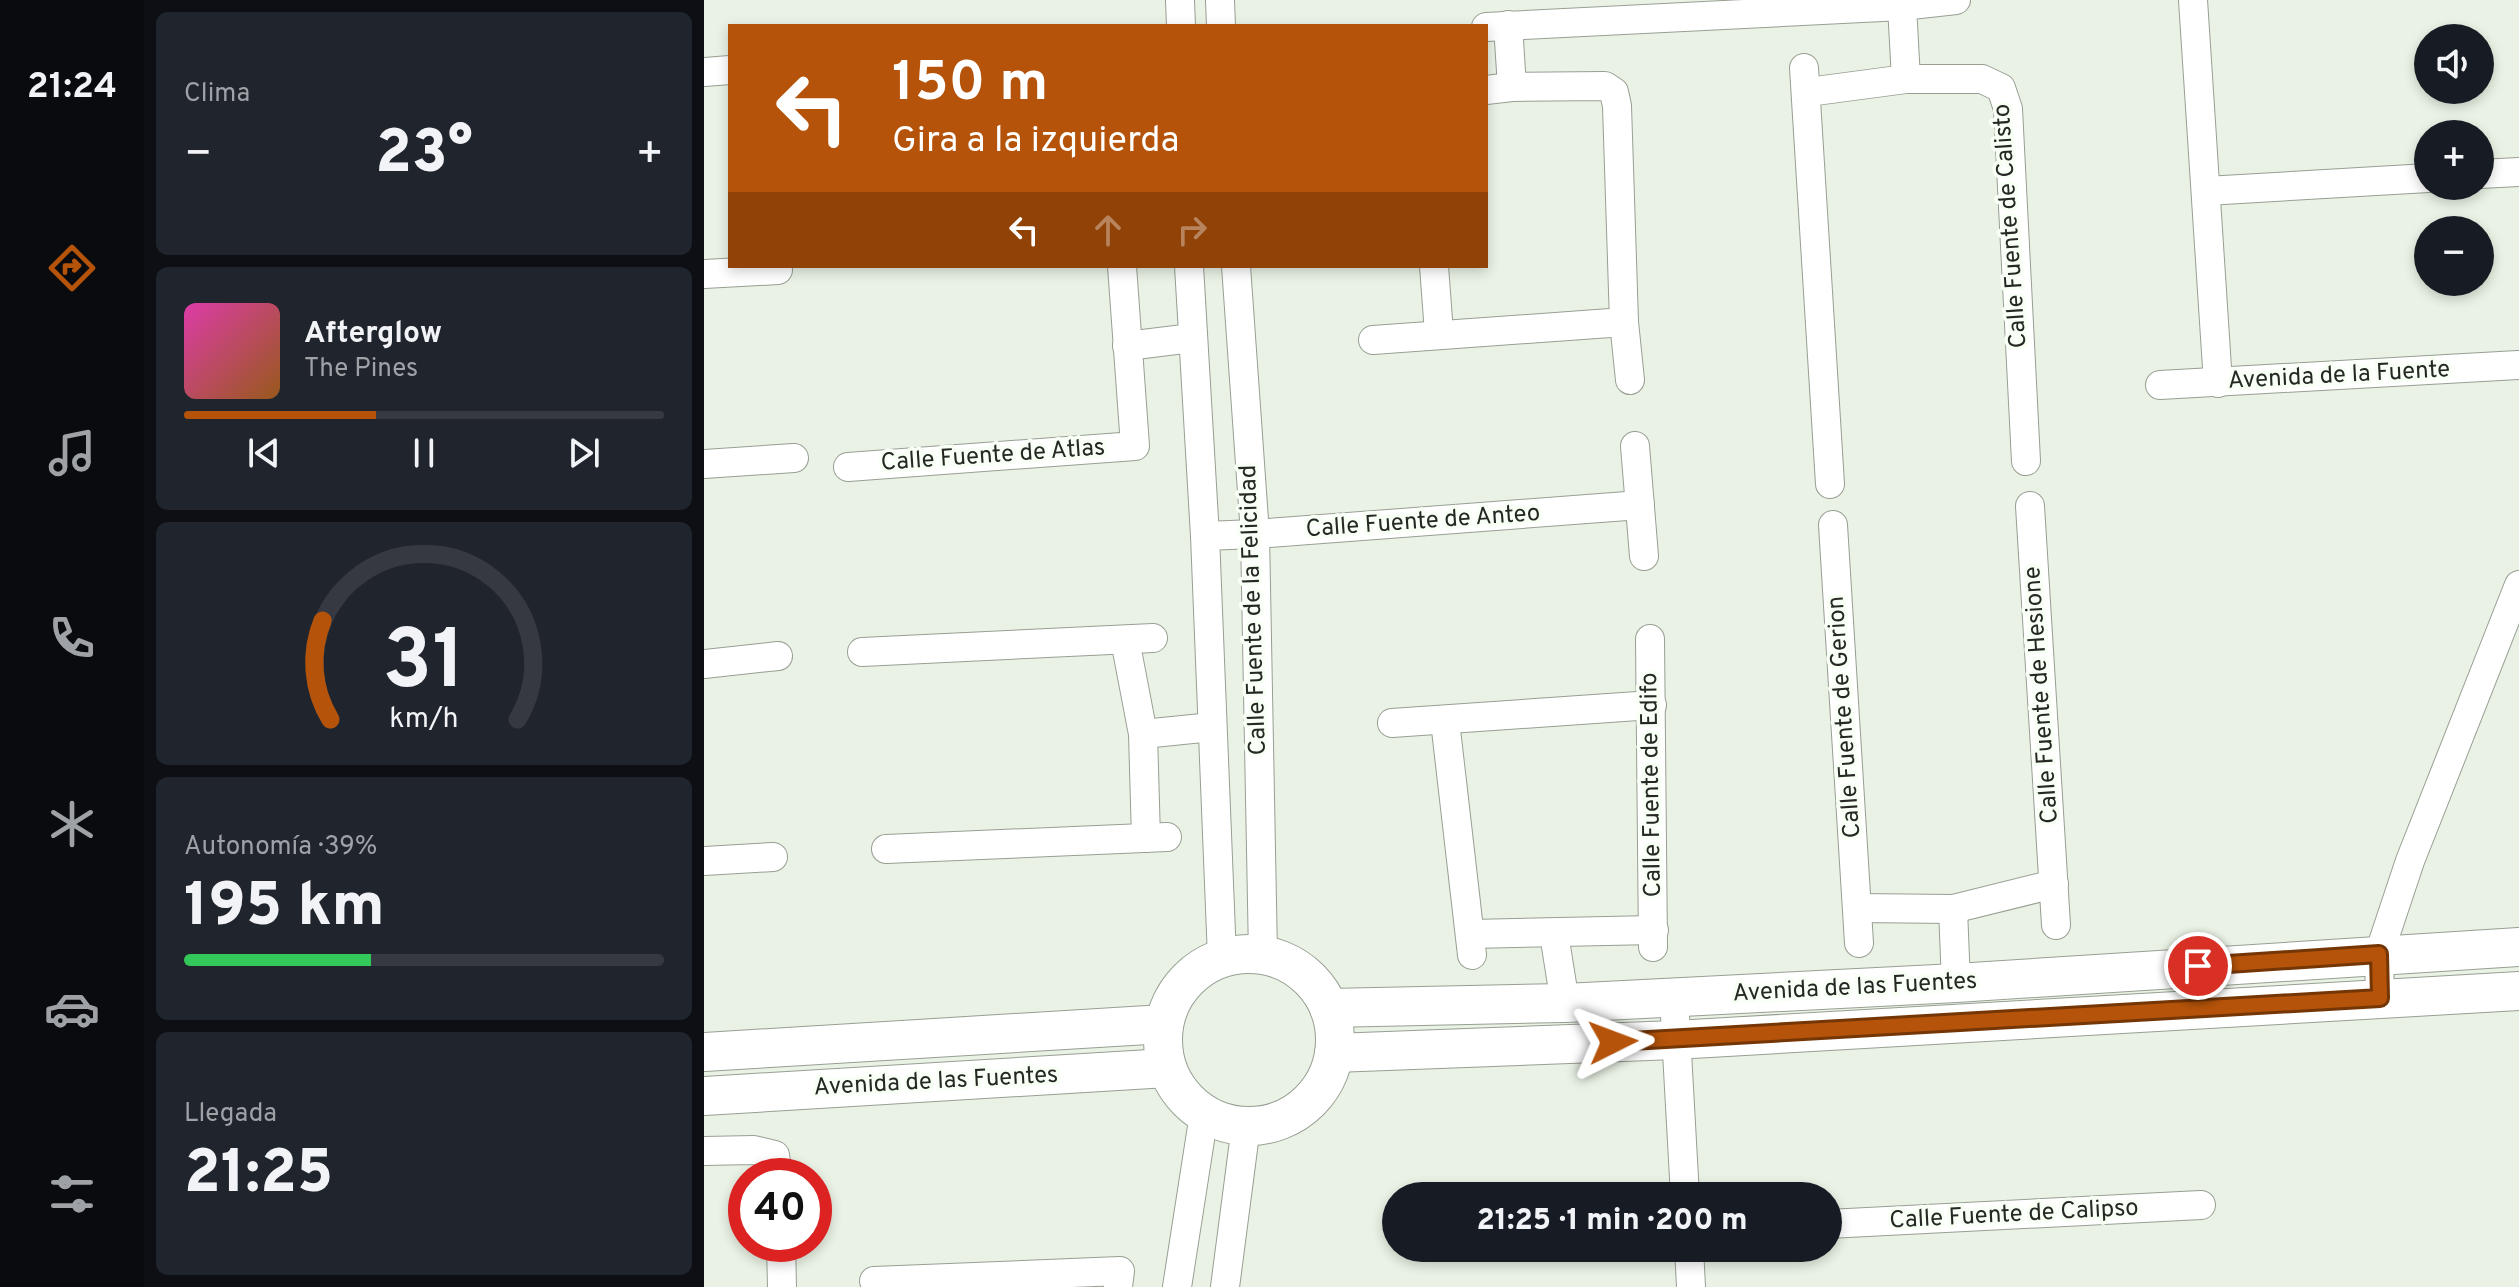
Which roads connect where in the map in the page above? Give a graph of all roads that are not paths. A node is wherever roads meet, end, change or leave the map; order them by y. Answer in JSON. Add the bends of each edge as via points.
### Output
{"nodes":[{"id":1,"x":1180,"y":0,"type":"edge"},
{"id":2,"x":1220,"y":0,"type":"edge"},
{"id":3,"x":2193,"y":0,"type":"edge"},
{"id":4,"x":1928,"y":2,"type":"edge"},
{"id":5,"x":1512,"y":19,"type":"edge"},
{"id":6,"x":1181,"y":24,"type":"edge"},
{"id":7,"x":1221,"y":24,"type":"edge"},
{"id":8,"x":728,"y":70,"type":"edge"},
{"id":9,"x":704,"y":72,"type":"edge"},
{"id":10,"x":1906,"y":79,"type":"junction"},
{"id":11,"x":1499,"y":89,"type":"edge"},
{"id":12,"x":2519,"y":172,"type":"edge"},
{"id":13,"x":2494,"y":173,"type":"edge"},
{"id":14,"x":2414,"y":179,"type":"edge"},
{"id":15,"x":2206,"y":191,"type":"junction"},
{"id":16,"x":1122,"y":268,"type":"edge"},
{"id":17,"x":1189,"y":268,"type":"edge"},
{"id":18,"x":1236,"y":268,"type":"edge"},
{"id":19,"x":1434,"y":268,"type":"edge"},
{"id":20,"x":778,"y":270,"type":"dead end"},
{"id":21,"x":704,"y":274,"type":"edge"},
{"id":22,"x":1624,"y":322,"type":"junction"},
{"id":23,"x":1439,"y":333,"type":"junction"},
{"id":24,"x":1192,"y":338,"type":"junction"},
{"id":25,"x":1373,"y":340,"type":"dead end"},
{"id":26,"x":1127,"y":346,"type":"junction"},
{"id":27,"x":2518,"y":365,"type":"edge"},
{"id":28,"x":1630,"y":380,"type":"dead end"},
{"id":29,"x":2218,"y":383,"type":"junction"},
{"id":30,"x":2160,"y":385,"type":"dead end"},
{"id":31,"x":1635,"y":446,"type":"dead end"},
{"id":32,"x":794,"y":458,"type":"dead end"},
{"id":33,"x":2026,"y":461,"type":"dead end"},
{"id":34,"x":704,"y":464,"type":"edge"},
{"id":35,"x":848,"y":467,"type":"dead end"},
{"id":36,"x":1830,"y":484,"type":"dead end"},
{"id":37,"x":1640,"y":505,"type":"junction"},
{"id":38,"x":2030,"y":506,"type":"dead end"},
{"id":39,"x":1833,"y":525,"type":"dead end"},
{"id":40,"x":1255,"y":534,"type":"junction"},
{"id":41,"x":1205,"y":536,"type":"junction"},
{"id":42,"x":1644,"y":556,"type":"dead end"},
{"id":43,"x":2519,"y":585,"type":"edge"},
{"id":44,"x":1650,"y":639,"type":"dead end"},
{"id":45,"x":862,"y":652,"type":"dead end"},
{"id":46,"x":778,"y":656,"type":"dead end"},
{"id":47,"x":704,"y":664,"type":"edge"},
{"id":48,"x":1652,"y":705,"type":"junction"},
{"id":49,"x":1445,"y":721,"type":"junction"},
{"id":50,"x":1392,"y":723,"type":"dead end"},
{"id":51,"x":1212,"y":727,"type":"junction"},
{"id":52,"x":1143,"y":734,"type":"junction"},
{"id":53,"x":886,"y":849,"type":"dead end"},
{"id":54,"x":773,"y":857,"type":"dead end"},
{"id":55,"x":704,"y":861,"type":"edge"},
{"id":56,"x":2054,"y":884,"type":"junction"},
{"id":57,"x":1857,"y":908,"type":"junction"},
{"id":58,"x":1953,"y":909,"type":"junction"},
{"id":59,"x":2056,"y":925,"type":"dead end"},
{"id":60,"x":1554,"y":934,"type":"junction"},
{"id":61,"x":1859,"y":943,"type":"dead end"},
{"id":62,"x":2519,"y":947,"type":"edge"},
{"id":63,"x":2379,"y":954,"type":"junction"},
{"id":64,"x":1263,"y":955,"type":"junction"},
{"id":65,"x":1222,"y":958,"type":"junction"},
{"id":66,"x":1956,"y":983,"type":"junction"},
{"id":67,"x":2519,"y":991,"type":"edge"},
{"id":68,"x":1674,"y":998,"type":"junction"},
{"id":69,"x":2380,"y":998,"type":"junction"},
{"id":70,"x":1565,"y":1003,"type":"junction"},
{"id":71,"x":1329,"y":1008,"type":"junction"},
{"id":72,"x":1164,"y":1024,"type":"junction"},
{"id":73,"x":1675,"y":1040,"type":"junction"},
{"id":74,"x":704,"y":1052,"type":"edge"},
{"id":75,"x":1334,"y":1053,"type":"junction"},
{"id":76,"x":1167,"y":1068,"type":"junction"},
{"id":77,"x":704,"y":1096,"type":"edge"},
{"id":78,"x":1204,"y":1114,"type":"junction"},
{"id":79,"x":1246,"y":1126,"type":"junction"},
{"id":80,"x":704,"y":1151,"type":"edge"},
{"id":81,"x":775,"y":1158,"type":"edge"},
{"id":82,"x":1684,"y":1182,"type":"edge"},
{"id":83,"x":2201,"y":1205,"type":"dead end"},
{"id":84,"x":1842,"y":1223,"type":"edge"},
{"id":85,"x":781,"y":1262,"type":"edge"},
{"id":86,"x":1690,"y":1262,"type":"edge"},
{"id":87,"x":874,"y":1281,"type":"dead end"},
{"id":88,"x":782,"y":1287,"type":"edge"},
{"id":89,"x":1118,"y":1287,"type":"edge"},
{"id":90,"x":1177,"y":1287,"type":"edge"},
{"id":91,"x":1225,"y":1287,"type":"edge"},
{"id":92,"x":1691,"y":1287,"type":"edge"}],
"edges":[{"from":1,"to":6,"type":"street"},
{"from":2,"to":7,"type":"street"},
{"from":3,"to":15,"type":"street"},
{"from":4,"to":5,"type":"street"},
{"from":4,"to":10,"type":"street"},
{"from":5,"to":11,"type":"street"},
{"from":8,"to":9,"type":"street"},
{"from":10,"to":33,"type":"street","name":"Calle Fuente de Calisto","via":[[1982,79],[2001,88],[2008,109]]},
{"from":10,"to":36,"type":"street","name":"Calle Fuente de Calisto","via":[[1806,80]]},
{"from":11,"to":22,"type":"street","via":[[1605,86],[1614,92]]},
{"from":12,"to":13,"type":"street"},
{"from":14,"to":15,"type":"street"},
{"from":15,"to":29,"type":"street"},
{"from":16,"to":26,"type":"street"},
{"from":17,"to":24,"type":"street","name":"Calle Fuente de la Felicidad"},
{"from":18,"to":40,"type":"street","name":"Calle Fuente de la Felicidad"},
{"from":19,"to":23,"type":"street"},
{"from":20,"to":21,"type":"street"},
{"from":22,"to":23,"type":"street"},
{"from":22,"to":28,"type":"street"},
{"from":23,"to":25,"type":"street"},
{"from":24,"to":26,"type":"street"},
{"from":24,"to":41,"type":"street","name":"Calle Fuente de la Felicidad"},
{"from":26,"to":35,"type":"street","name":"Calle Fuente de Atlas","via":[[1135,446]]},
{"from":27,"to":29,"type":"street","name":"Avenida de la Fuente"},
{"from":29,"to":30,"type":"street","name":"Avenida de la Fuente"},
{"from":31,"to":37,"type":"street"},
{"from":32,"to":34,"type":"street"},
{"from":37,"to":40,"type":"street","name":"Calle Fuente de Anteo"},
{"from":37,"to":42,"type":"street"},
{"from":38,"to":56,"type":"street","name":"Calle Fuente de Hesione"},
{"from":39,"to":57,"type":"street","name":"Calle Fuente de Gerion"},
{"from":40,"to":41,"type":"street","name":"Calle Fuente de Anteo"},
{"from":40,"to":64,"type":"street","name":"Calle Fuente de la Felicidad"},
{"from":41,"to":51,"type":"street","name":"Calle Fuente de la Felicidad"},
{"from":43,"to":63,"type":"street","via":[[2410,861]]},
{"from":44,"to":48,"type":"street","name":"Calle Fuente de Edifo"},
{"from":45,"to":52,"type":"street","via":[[1139,639]]},
{"from":46,"to":47,"type":"street"},
{"from":48,"to":49,"type":"street"},
{"from":48,"to":60,"type":"street","name":"Calle Fuente de Edifo","via":[[1653,938]]},
{"from":49,"to":50,"type":"street"},
{"from":49,"to":60,"type":"street","name":"Calle Fuente de Edifo","via":[[1472,945]]},
{"from":51,"to":52,"type":"street","name":"Calle Fuente de la Felicidad"},
{"from":51,"to":65,"type":"street","name":"Calle Fuente de la Felicidad"},
{"from":52,"to":53,"type":"street","via":[[1156,838]]},
{"from":54,"to":55,"type":"street"},
{"from":56,"to":58,"type":"street"},
{"from":56,"to":59,"type":"street","name":"Calle Fuente de Hesione"},
{"from":57,"to":58,"type":"street"},
{"from":57,"to":61,"type":"street","name":"Calle Fuente de Gerion"},
{"from":58,"to":66,"type":"street"},
{"from":60,"to":70,"type":"street"},
{"from":62,"to":63,"type":"street","name":"Avenida de las Fuentes"},
{"from":63,"to":66,"type":"street","name":"Avenida de las Fuentes"},
{"from":63,"to":69,"type":"street"},
{"from":64,"to":65,"type":"street"},
{"from":64,"to":71,"type":"street","via":[[1301,971]]},
{"from":65,"to":72,"type":"street","via":[[1188,979]]},
{"from":66,"to":68,"type":"street","name":"Avenida de las Fuentes"},
{"from":67,"to":69,"type":"street","name":"Avenida de las Fuentes"},
{"from":68,"to":70,"type":"street","name":"Avenida de las Fuentes"},
{"from":68,"to":73,"type":"street"},
{"from":69,"to":73,"type":"street","name":"Avenida de las Fuentes"},
{"from":70,"to":71,"type":"street","name":"Avenida de las Fuentes"},
{"from":71,"to":75,"type":"street"},
{"from":72,"to":74,"type":"street","name":"Avenida de las Fuentes"},
{"from":72,"to":76,"type":"street"},
{"from":73,"to":75,"type":"street","name":"Avenida de las Fuentes"},
{"from":73,"to":82,"type":"street"},
{"from":75,"to":79,"type":"street","via":[[1324,1083],[1303,1107],[1276,1122]]},
{"from":76,"to":77,"type":"street","name":"Avenida de las Fuentes"},
{"from":76,"to":78,"type":"street","via":[[1180,1093]]},
{"from":78,"to":79,"type":"street"},
{"from":78,"to":90,"type":"street"},
{"from":79,"to":91,"type":"street"},
{"from":80,"to":81,"type":"street","via":[[754,1150]]},
{"from":83,"to":84,"type":"street","name":"Calle Fuente de Calipso"},
{"from":85,"to":88,"type":"street"},
{"from":86,"to":92,"type":"street"},
{"from":87,"to":89,"type":"street","via":[[1120,1271]]}]}
